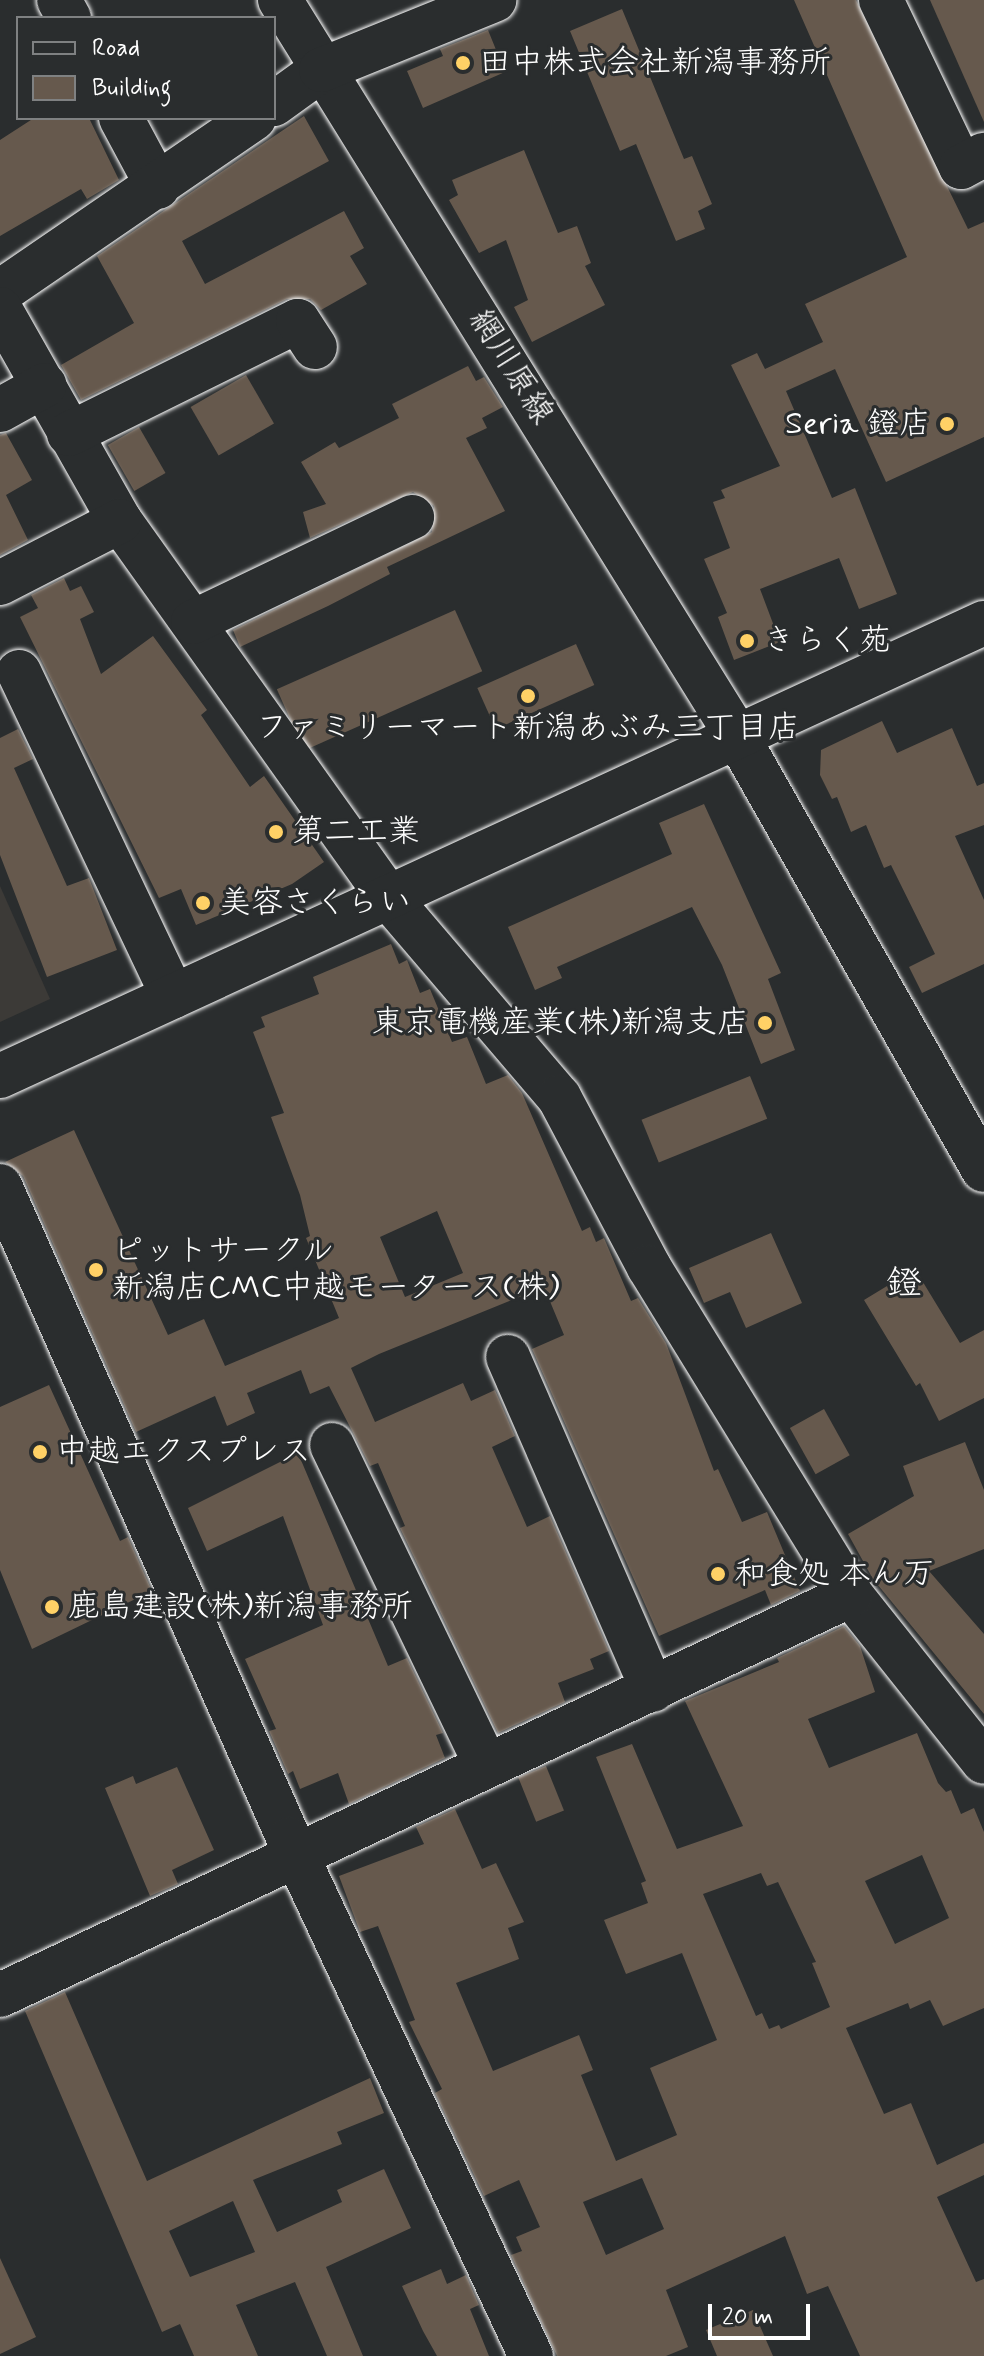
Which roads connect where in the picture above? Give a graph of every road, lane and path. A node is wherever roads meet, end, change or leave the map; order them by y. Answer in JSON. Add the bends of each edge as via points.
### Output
{"nodes":[{"id":1,"x":280,"y":0,"type":"edge"},
{"id":2,"x":494,"y":0,"type":"edge"},
{"id":3,"x":881,"y":0,"type":"edge"},
{"id":4,"x":321,"y":70,"type":"junction"},
{"id":5,"x":276,"y":103,"type":"edge"},
{"id":6,"x":122,"y":120,"type":"edge"},
{"id":7,"x":251,"y":120,"type":"edge"},
{"id":8,"x":984,"y":155,"type":"edge"},
{"id":9,"x":158,"y":187,"type":"junction"},
{"id":10,"x":0,"y":292,"type":"edge"},
{"id":11,"x":0,"y":309,"type":"edge"},
{"id":12,"x":315,"y":347,"type":"dead end"},
{"id":13,"x":45,"y":385,"type":"junction"},
{"id":14,"x":0,"y":410,"type":"edge"},
{"id":15,"x":69,"y":434,"type":"junction"},
{"id":16,"x":412,"y":517,"type":"dead end"},
{"id":17,"x":120,"y":521,"type":"junction"},
{"id":18,"x":0,"y":583,"type":"edge"},
{"id":19,"x":193,"y":622,"type":"junction"},
{"id":20,"x":984,"y":623,"type":"edge"},
{"id":21,"x":19,"y":672,"type":"dead end"},
{"id":22,"x":737,"y":736,"type":"junction"},
{"id":23,"x":388,"y":897,"type":"junction"},
{"id":24,"x":173,"y":996,"type":"junction"},
{"id":25,"x":0,"y":1076,"type":"edge"},
{"id":26,"x":984,"y":1170,"type":"edge"},
{"id":27,"x":0,"y":1186,"type":"edge"},
{"id":28,"x":508,"y":1357,"type":"dead end"},
{"id":29,"x":332,"y":1445,"type":"dead end"},
{"id":30,"x":851,"y":1595,"type":"junction"},
{"id":31,"x":653,"y":1690,"type":"junction"},
{"id":32,"x":984,"y":1762,"type":"edge"},
{"id":33,"x":486,"y":1765,"type":"junction"},
{"id":34,"x":296,"y":1854,"type":"junction"},
{"id":35,"x":0,"y":1995,"type":"edge"},
{"id":36,"x":531,"y":2356,"type":"edge"}],
"edges":[{"from":1,"to":4,"type":"street","name":"網川原線"},
{"from":2,"to":4,"type":"street"},
{"from":3,"to":8,"type":"street","via":[[961,167]]},
{"from":4,"to":5,"type":"street"},
{"from":4,"to":22,"type":"street","name":"網川原線","via":[[548,424]]},
{"from":6,"to":9,"type":"street"},
{"from":7,"to":9,"type":"street"},
{"from":9,"to":10,"type":"street"},
{"from":11,"to":13,"type":"street"},
{"from":12,"to":15,"type":"street","via":[[298,321]]},
{"from":13,"to":14,"type":"street"},
{"from":13,"to":15,"type":"street"},
{"from":15,"to":17,"type":"street"},
{"from":16,"to":19,"type":"street"},
{"from":17,"to":18,"type":"street"},
{"from":17,"to":19,"type":"street"},
{"from":19,"to":23,"type":"street"},
{"from":20,"to":22,"type":"street"},
{"from":21,"to":24,"type":"street"},
{"from":22,"to":23,"type":"street"},
{"from":22,"to":26,"type":"street","name":"網川原線"},
{"from":23,"to":24,"type":"street"},
{"from":23,"to":30,"type":"street","via":[[559,1097],[649,1267]]},
{"from":24,"to":25,"type":"street"},
{"from":27,"to":34,"type":"street"},
{"from":28,"to":31,"type":"street"},
{"from":29,"to":33,"type":"street"},
{"from":30,"to":31,"type":"street"},
{"from":30,"to":32,"type":"street"},
{"from":31,"to":33,"type":"street"},
{"from":33,"to":34,"type":"street"},
{"from":34,"to":35,"type":"street"},
{"from":34,"to":36,"type":"street"}]}
